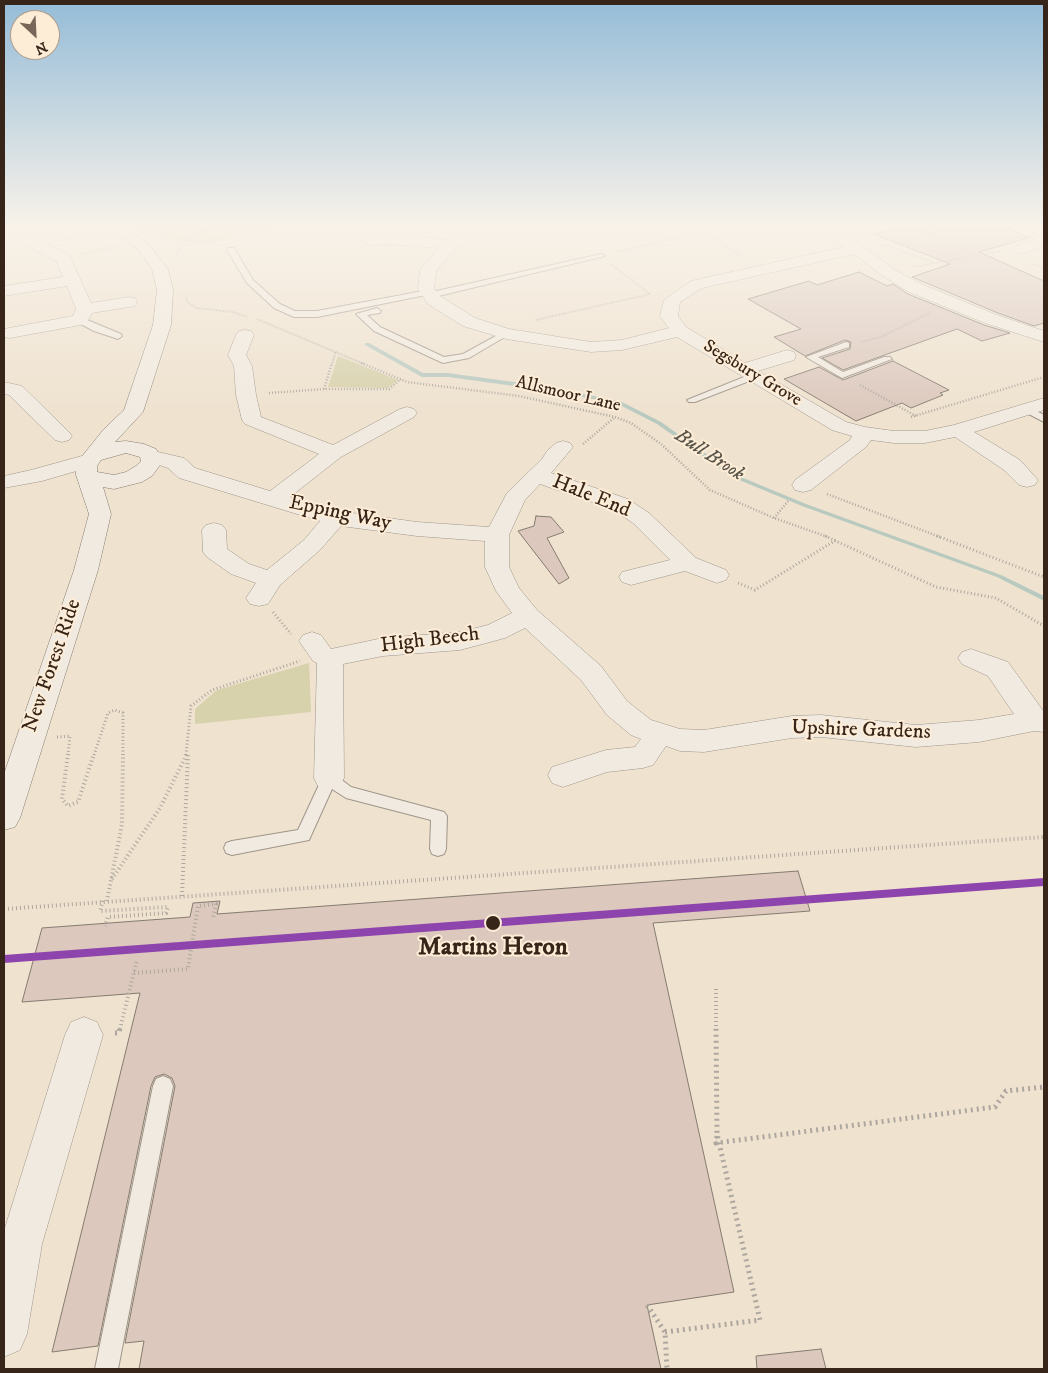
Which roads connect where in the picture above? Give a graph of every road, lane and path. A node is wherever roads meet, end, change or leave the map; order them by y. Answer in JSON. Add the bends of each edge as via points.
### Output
{"nodes":[{"id":1,"x":75,"y":289,"type":"edge"},
{"id":2,"x":166,"y":289,"type":"edge"},
{"id":3,"x":259,"y":289,"type":"edge"},
{"id":4,"x":426,"y":289,"type":"edge"},
{"id":5,"x":447,"y":289,"type":"edge"},
{"id":6,"x":644,"y":289,"type":"edge"},
{"id":7,"x":689,"y":289,"type":"edge"},
{"id":8,"x":917,"y":289,"type":"edge"},
{"id":9,"x":429,"y":293,"type":"junction"},
{"id":10,"x":130,"y":302,"type":"dead end"},
{"id":11,"x":948,"y":303,"type":"junction"},
{"id":12,"x":406,"y":304,"type":"dead end"},
{"id":13,"x":197,"y":308,"type":"dead end"},
{"id":14,"x":83,"y":315,"type":"junction"},
{"id":15,"x":535,"y":320,"type":"dead end"},
{"id":16,"x":680,"y":331,"type":"junction"},
{"id":17,"x":10,"y":333,"type":"dead end"},
{"id":18,"x":506,"y":334,"type":"junction"},
{"id":19,"x":245,"y":335,"type":"dead end"},
{"id":20,"x":118,"y":336,"type":"dead end"},
{"id":21,"x":1044,"y":337,"type":"edge"},
{"id":22,"x":846,"y":345,"type":"joint"},
{"id":23,"x":336,"y":351,"type":"junction"},
{"id":24,"x":799,"y":356,"type":"junction"},
{"id":25,"x":887,"y":359,"type":"dead end"},
{"id":26,"x":749,"y":373,"type":"junction"},
{"id":27,"x":842,"y":375,"type":"junction"},
{"id":28,"x":1044,"y":377,"type":"edge"},
{"id":29,"x":401,"y":379,"type":"junction"},
{"id":30,"x":4,"y":388,"type":"edge"},
{"id":31,"x":324,"y":389,"type":"junction"},
{"id":32,"x":246,"y":395,"type":"junction"},
{"id":33,"x":692,"y":400,"type":"dead end"},
{"id":34,"x":1036,"y":407,"type":"edge"},
{"id":35,"x":133,"y":412,"type":"junction"},
{"id":36,"x":407,"y":413,"type":"dead end"},
{"id":37,"x":917,"y":416,"type":"junction"},
{"id":38,"x":907,"y":417,"type":"dead end"},
{"id":39,"x":1044,"y":420,"type":"edge"},
{"id":40,"x":958,"y":430,"type":"junction"},
{"id":41,"x":864,"y":433,"type":"junction"},
{"id":42,"x":62,"y":436,"type":"dead end"},
{"id":43,"x":563,"y":447,"type":"dead end"},
{"id":44,"x":148,"y":453,"type":"junction"},
{"id":45,"x":334,"y":453,"type":"junction"},
{"id":46,"x":90,"y":467,"type":"junction"},
{"id":47,"x":188,"y":473,"type":"junction"},
{"id":48,"x":536,"y":474,"type":"junction"},
{"id":49,"x":136,"y":476,"type":"junction"},
{"id":50,"x":1027,"y":480,"type":"dead end"},
{"id":51,"x":4,"y":482,"type":"edge"},
{"id":52,"x":803,"y":485,"type":"joint"},
{"id":53,"x":273,"y":500,"type":"junction"},
{"id":54,"x":784,"y":506,"type":"dead end"},
{"id":55,"x":100,"y":514,"type":"junction"},
{"id":56,"x":334,"y":518,"type":"junction"},
{"id":57,"x":774,"y":518,"type":"junction"},
{"id":58,"x":214,"y":530,"type":"dead end"},
{"id":59,"x":497,"y":535,"type":"junction"},
{"id":60,"x":836,"y":540,"type":"junction"},
{"id":61,"x":687,"y":564,"type":"junction"},
{"id":62,"x":717,"y":575,"type":"joint"},
{"id":63,"x":1044,"y":577,"type":"edge"},
{"id":64,"x":631,"y":578,"type":"dead end"},
{"id":65,"x":265,"y":589,"type":"junction"},
{"id":66,"x":528,"y":616,"type":"junction"},
{"id":67,"x":1044,"y":626,"type":"edge"},
{"id":68,"x":311,"y":649,"type":"junction"},
{"id":69,"x":972,"y":658,"type":"dead end"},
{"id":70,"x":1039,"y":722,"type":"edge"},
{"id":71,"x":658,"y":734,"type":"junction"},
{"id":72,"x":29,"y":738,"type":"junction"},
{"id":73,"x":188,"y":752,"type":"junction"},
{"id":74,"x":563,"y":776,"type":"dead end"},
{"id":75,"x":329,"y":778,"type":"junction"},
{"id":76,"x":4,"y":818,"type":"edge"},
{"id":77,"x":1044,"y":838,"type":"edge"},
{"id":78,"x":232,"y":848,"type":"dead end"},
{"id":79,"x":438,"y":849,"type":"dead end"},
{"id":80,"x":110,"y":882,"type":"junction"},
{"id":81,"x":182,"y":896,"type":"junction"},
{"id":82,"x":105,"y":901,"type":"junction"},
{"id":83,"x":4,"y":909,"type":"edge"},
{"id":84,"x":213,"y":918,"type":"dead end"},
{"id":85,"x":105,"y":926,"type":"dead end"},
{"id":86,"x":137,"y":960,"type":"dead end"},
{"id":87,"x":134,"y":973,"type":"junction"},
{"id":88,"x":716,"y":989,"type":"dead end"},
{"id":89,"x":84,"y":1036,"type":"joint"},
{"id":90,"x":163,"y":1086,"type":"dead end"},
{"id":91,"x":1044,"y":1087,"type":"edge"},
{"id":92,"x":717,"y":1134,"type":"junction"},
{"id":93,"x":647,"y":1305,"type":"dead end"},
{"id":94,"x":665,"y":1332,"type":"junction"},
{"id":95,"x":4,"y":1334,"type":"edge"},
{"id":96,"x":106,"y":1369,"type":"edge"},
{"id":97,"x":667,"y":1369,"type":"edge"}],
"edges":[{"from":1,"to":14,"type":"street"},
{"from":2,"to":35,"type":"street","via":[[162,325]]},
{"from":3,"to":9,"type":"lane","via":[[277,306],[294,314],[317,314]]},
{"from":4,"to":9,"type":"street"},
{"from":5,"to":9,"type":"lane"},
{"from":6,"to":15,"type":"path","via":[[650,294]]},
{"from":7,"to":16,"type":"street","name":"Segsbury Grove","via":[[672,300],[669,316]]},
{"from":8,"to":11,"type":"street"},
{"from":9,"to":18,"type":"street","via":[[448,310],[469,322]]},
{"from":10,"to":14,"type":"street"},
{"from":11,"to":21,"type":"street"},
{"from":11,"to":22,"type":"path","via":[[880,337]]},
{"from":12,"to":18,"type":"lane","via":[[360,314],[377,329],[443,360],[466,356]]},
{"from":13,"to":23,"type":"path","name":"Allsmoor Lane","via":[[233,312],[269,323]]},
{"from":14,"to":17,"type":"street"},
{"from":14,"to":20,"type":"lane","via":[[97,329]]},
{"from":16,"to":18,"type":"street","via":[[622,345],[591,347]]},
{"from":16,"to":26,"type":"street","name":"Segsbury Grove"},
{"from":19,"to":32,"type":"street","via":[[237,355],[243,366]]},
{"from":22,"to":24,"type":"lane"},
{"from":23,"to":29,"type":"path","name":"Allsmoor Lane"},
{"from":23,"to":31,"type":"path"},
{"from":24,"to":26,"type":"street"},
{"from":24,"to":27,"type":"lane"},
{"from":25,"to":27,"type":"lane"},
{"from":26,"to":33,"type":"lane"},
{"from":26,"to":41,"type":"street","name":"Segsbury Grove","via":[[839,426]]},
{"from":27,"to":37,"type":"path"},
{"from":28,"to":37,"type":"path"},
{"from":29,"to":31,"type":"path","via":[[389,389]]},
{"from":29,"to":57,"type":"path","name":"Allsmoor Lane","via":[[519,396],[615,417],[631,423],[661,444],[710,490]]},
{"from":30,"to":42,"type":"street","via":[[14,390]]},
{"from":31,"to":32,"type":"path"},
{"from":32,"to":45,"type":"street","via":[[252,420]]},
{"from":34,"to":39,"type":"lane"},
{"from":34,"to":40,"type":"street","name":"Segsbury Grove"},
{"from":35,"to":44,"type":"street"},
{"from":35,"to":46,"type":"street","via":[[110,433]]},
{"from":36,"to":45,"type":"street"},
{"from":37,"to":38,"type":"path"},
{"from":40,"to":41,"type":"street","name":"Segsbury Grove","via":[[925,437]]},
{"from":40,"to":50,"type":"street","via":[[1012,465]]},
{"from":41,"to":52,"type":"street","via":[[859,444]]},
{"from":43,"to":48,"type":"street","name":"Hale End","via":[[554,455],[552,462]]},
{"from":44,"to":46,"type":"street","via":[[126,447],[115,448]]},
{"from":44,"to":47,"type":"street","name":"Epping Way","via":[[176,463]]},
{"from":44,"to":49,"type":"street","via":[[149,466]]},
{"from":45,"to":53,"type":"street"},
{"from":46,"to":49,"type":"street","via":[[104,482]]},
{"from":46,"to":51,"type":"street"},
{"from":46,"to":55,"type":"street"},
{"from":47,"to":49,"type":"street","name":"Epping Way","via":[[164,477]]},
{"from":47,"to":53,"type":"street","name":"Epping Way"},
{"from":48,"to":59,"type":"street","name":"Hale End","via":[[515,498]]},
{"from":48,"to":61,"type":"street","name":"Hale End","via":[[620,504],[641,518]]},
{"from":49,"to":55,"type":"street","via":[[122,496]]},
{"from":52,"to":63,"type":"path"},
{"from":53,"to":56,"type":"street","name":"Epping Way"},
{"from":54,"to":57,"type":"path"},
{"from":55,"to":72,"type":"street","name":"New Forest Ride","via":[[86,570]]},
{"from":56,"to":59,"type":"street","name":"Epping Way"},
{"from":56,"to":65,"type":"street","via":[[312,545]]},
{"from":57,"to":60,"type":"path","name":"Allsmoor Lane"},
{"from":58,"to":65,"type":"street","via":[[215,552]]},
{"from":59,"to":66,"type":"street","name":"Upshire Gardens","via":[[497,567],[508,591]]},
{"from":60,"to":62,"type":"path","via":[[755,590]]},
{"from":60,"to":67,"type":"path","name":"Allsmoor Lane","via":[[936,587],[996,598]]},
{"from":61,"to":62,"type":"street","name":"Hale End"},
{"from":61,"to":64,"type":"street"},
{"from":65,"to":68,"type":"path","via":[[268,604],[285,629]]},
{"from":66,"to":68,"type":"street","name":"High Beech","via":[[496,632],[460,641]]},
{"from":66,"to":71,"type":"street","name":"Upshire Gardens","via":[[591,673],[627,717],[641,728]]},
{"from":68,"to":73,"type":"path","via":[[212,690],[191,706]]},
{"from":68,"to":75,"type":"street"},
{"from":69,"to":70,"type":"street","name":"Upshire Gardens","via":[[998,669]]},
{"from":70,"to":71,"type":"street","name":"Upshire Gardens","via":[[916,736],[821,726],[763,730],[704,741],[680,740]]},
{"from":71,"to":74,"type":"street","via":[[642,757],[606,761]]},
{"from":72,"to":76,"type":"street","name":"New Forest Ride"},
{"from":72,"to":80,"type":"path","via":[[70,736],[62,799],[68,806],[78,802],[108,713],[115,710],[123,713],[122,824]]},
{"from":73,"to":80,"type":"path","via":[[160,808]]},
{"from":73,"to":81,"type":"path"},
{"from":75,"to":78,"type":"lane","via":[[303,835]]},
{"from":75,"to":79,"type":"lane","via":[[346,792],[439,816]]},
{"from":77,"to":81,"type":"path"},
{"from":80,"to":82,"type":"path"},
{"from":81,"to":82,"type":"path"},
{"from":82,"to":83,"type":"path"},
{"from":82,"to":85,"type":"path","via":[[100,911],[168,907],[166,913],[108,917]]},
{"from":84,"to":87,"type":"path","via":[[216,904],[198,906],[188,969]]},
{"from":86,"to":87,"type":"path"},
{"from":87,"to":89,"type":"path","via":[[120,1033]]},
{"from":88,"to":92,"type":"path"},
{"from":89,"to":95,"type":"street","via":[[21,1244]]},
{"from":90,"to":96,"type":"lane"},
{"from":91,"to":92,"type":"path","via":[[1006,1091],[995,1107],[716,1144]]},
{"from":92,"to":94,"type":"path","via":[[760,1320]]},
{"from":93,"to":94,"type":"path"},
{"from":94,"to":97,"type":"path"}]}
